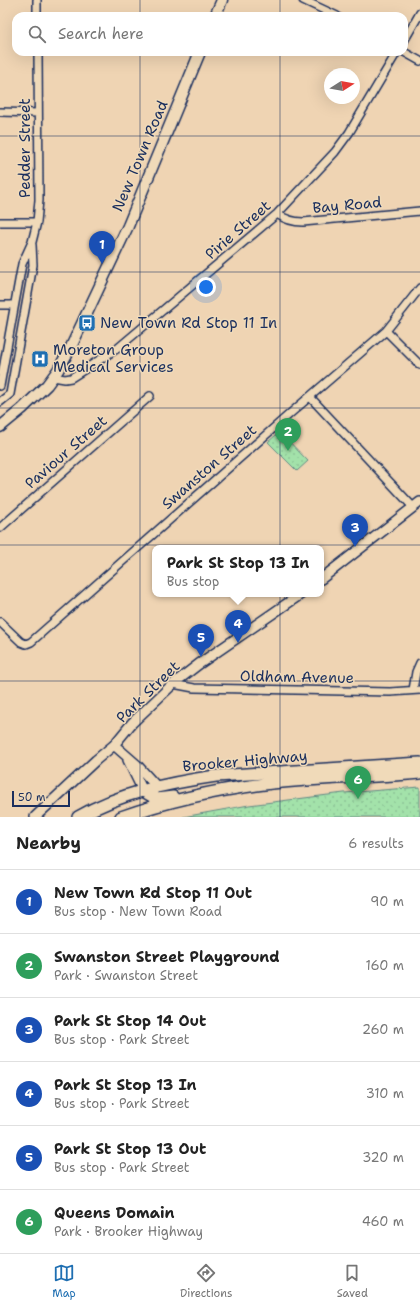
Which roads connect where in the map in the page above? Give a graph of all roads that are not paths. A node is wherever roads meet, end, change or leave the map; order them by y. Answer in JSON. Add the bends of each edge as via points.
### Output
{"nodes":[{"id":1,"x":37,"y":0,"type":"edge"},
{"id":2,"x":222,"y":0,"type":"edge"},
{"id":3,"x":303,"y":0,"type":"edge"},
{"id":4,"x":37,"y":12,"type":"edge"},
{"id":5,"x":217,"y":12,"type":"edge"},
{"id":6,"x":328,"y":12,"type":"edge"},
{"id":7,"x":420,"y":13,"type":"edge"},
{"id":8,"x":408,"y":34,"type":"edge"},
{"id":9,"x":408,"y":54,"type":"edge"},
{"id":10,"x":38,"y":56,"type":"edge"},
{"id":11,"x":198,"y":56,"type":"edge"},
{"id":12,"x":395,"y":56,"type":"edge"},
{"id":13,"x":420,"y":61,"type":"edge"},
{"id":14,"x":0,"y":112,"type":"edge"},
{"id":15,"x":38,"y":113,"type":"junction"},
{"id":16,"x":420,"y":211,"type":"edge"},
{"id":17,"x":278,"y":214,"type":"junction"},
{"id":18,"x":0,"y":222,"type":"edge"},
{"id":19,"x":37,"y":222,"type":"junction"},
{"id":20,"x":32,"y":242,"type":"junction"},
{"id":21,"x":420,"y":288,"type":"edge"},
{"id":22,"x":0,"y":305,"type":"edge"},
{"id":23,"x":14,"y":305,"type":"junction"},
{"id":24,"x":386,"y":331,"type":"junction"},
{"id":25,"x":420,"y":365,"type":"edge"},
{"id":26,"x":53,"y":377,"type":"junction"},
{"id":27,"x":0,"y":386,"type":"edge"},
{"id":28,"x":150,"y":396,"type":"dead end"},
{"id":29,"x":310,"y":397,"type":"junction"},
{"id":30,"x":0,"y":402,"type":"edge"},
{"id":31,"x":0,"y":427,"type":"edge"},
{"id":32,"x":417,"y":504,"type":"edge"},
{"id":33,"x":0,"y":528,"type":"edge"},
{"id":34,"x":324,"y":577,"type":"edge"},
{"id":35,"x":298,"y":597,"type":"edge"},
{"id":36,"x":0,"y":622,"type":"edge"},
{"id":37,"x":420,"y":663,"type":"edge"},
{"id":38,"x":420,"y":675,"type":"edge"},
{"id":39,"x":414,"y":681,"type":"junction"},
{"id":40,"x":173,"y":684,"type":"junction"},
{"id":41,"x":417,"y":690,"type":"edge"},
{"id":42,"x":114,"y":745,"type":"junction"},
{"id":43,"x":126,"y":757,"type":"junction"},
{"id":44,"x":420,"y":763,"type":"edge"},
{"id":45,"x":134,"y":772,"type":"junction"},
{"id":46,"x":420,"y":773,"type":"edge"},
{"id":47,"x":157,"y":787,"type":"junction"},
{"id":48,"x":143,"y":791,"type":"junction"},
{"id":49,"x":202,"y":796,"type":"junction"},
{"id":50,"x":122,"y":797,"type":"junction"},
{"id":51,"x":35,"y":817,"type":"edge"},
{"id":52,"x":78,"y":817,"type":"edge"},
{"id":53,"x":121,"y":817,"type":"edge"}],
"edges":[{"from":1,"to":4,"type":"street"},
{"from":2,"to":5,"type":"main road"},
{"from":3,"to":6,"type":"street"},
{"from":7,"to":8,"type":"street"},
{"from":9,"to":13,"type":"street"},
{"from":10,"to":15,"type":"street","name":"Pedder Street"},
{"from":11,"to":26,"type":"main road","name":"New Town Road","via":[[116,253],[71,347]]},
{"from":12,"to":17,"type":"street","name":"Pirie Street","via":[[349,133]]},
{"from":14,"to":15,"type":"street"},
{"from":15,"to":19,"type":"street","name":"Pedder Street"},
{"from":16,"to":17,"type":"street","name":"Bay Road","via":[[303,222],[293,222]]},
{"from":17,"to":26,"type":"street","name":"Pirie Street","via":[[118,348],[71,378]]},
{"from":18,"to":19,"type":"street"},
{"from":19,"to":20,"type":"street","name":"Pedder Street"},
{"from":20,"to":23,"type":"street","name":"Pedder Street","via":[[22,264]]},
{"from":20,"to":30,"type":"street","name":"Pedder Street","via":[[33,265],[10,394]]},
{"from":21,"to":24,"type":"street","name":"Swanston Street"},
{"from":22,"to":23,"type":"street"},
{"from":23,"to":27,"type":"street","name":"Pedder Street"},
{"from":24,"to":25,"type":"street"},
{"from":24,"to":29,"type":"street","name":"Swanston Street"},
{"from":26,"to":31,"type":"main road","name":"New Town Road","via":[[30,402]]},
{"from":28,"to":33,"type":"street","name":"Paviour Street"},
{"from":29,"to":32,"type":"street"},
{"from":29,"to":36,"type":"street","name":"Swanston Street","via":[[31,642],[21,642]]},
{"from":32,"to":34,"type":"street"},
{"from":35,"to":40,"type":"street","name":"Park Street"},
{"from":37,"to":39,"type":"street"},
{"from":38,"to":39,"type":"street"},
{"from":39,"to":41,"type":"street"},
{"from":40,"to":41,"type":"street","name":"Oldham Avenue","via":[[194,688],[390,692]]},
{"from":40,"to":42,"type":"street","name":"Park Street"},
{"from":42,"to":43,"type":"street","name":"Park Street"},
{"from":42,"to":51,"type":"street","name":"Park Street"},
{"from":43,"to":45,"type":"street","name":"Park Street"},
{"from":43,"to":47,"type":"street","name":"Park Street"},
{"from":44,"to":47,"type":"highway","name":"Brooker Highway","via":[[216,776]]},
{"from":45,"to":48,"type":"street","name":"Park Street"},
{"from":45,"to":50,"type":"street","via":[[134,786]]},
{"from":46,"to":49,"type":"highway","name":"Brooker Highway","via":[[273,783]]},
{"from":47,"to":48,"type":"highway","name":"Brooker Highway"},
{"from":48,"to":49,"type":"highway","via":[[157,798],[190,794]]},
{"from":48,"to":50,"type":"highway","name":"Brooker Highway"},
{"from":49,"to":53,"type":"highway","name":"Brooker Highway"},
{"from":50,"to":52,"type":"highway","name":"Brooker Highway"}]}
